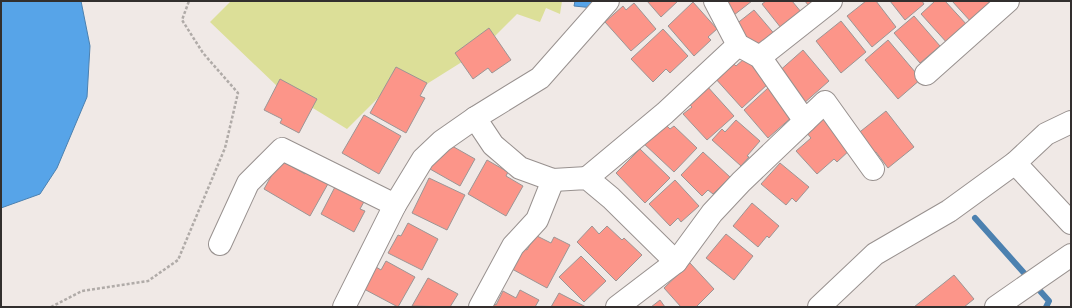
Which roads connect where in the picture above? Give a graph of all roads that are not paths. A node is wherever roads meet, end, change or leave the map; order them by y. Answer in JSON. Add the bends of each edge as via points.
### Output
{"nodes":[{"id":1,"x":608,"y":1,"type":"edge"},
{"id":2,"x":715,"y":1,"type":"edge"},
{"id":3,"x":831,"y":1,"type":"edge"},
{"id":4,"x":1008,"y":1,"type":"edge"},
{"id":5,"x":738,"y":45,"type":"junction"},
{"id":6,"x":760,"y":57,"type":"junction"},
{"id":7,"x":926,"y":74,"type":"dead end"},
{"id":8,"x":475,"y":118,"type":"junction"},
{"id":9,"x":804,"y":121,"type":"junction"},
{"id":10,"x":1071,"y":122,"type":"edge"},
{"id":11,"x":1015,"y":163,"type":"junction"},
{"id":12,"x":873,"y":169,"type":"dead end"},
{"id":13,"x":587,"y":178,"type":"junction"},
{"id":14,"x":553,"y":180,"type":"junction"},
{"id":15,"x":395,"y":205,"type":"junction"},
{"id":16,"x":1071,"y":223,"type":"edge"},
{"id":17,"x":220,"y":244,"type":"dead end"},
{"id":18,"x":1071,"y":255,"type":"edge"},
{"id":19,"x":676,"y":262,"type":"junction"},
{"id":20,"x":344,"y":307,"type":"edge"},
{"id":21,"x":480,"y":307,"type":"edge"},
{"id":22,"x":617,"y":307,"type":"edge"},
{"id":23,"x":819,"y":307,"type":"edge"},
{"id":24,"x":996,"y":307,"type":"edge"}],
"edges":[{"from":1,"to":8,"type":"street","via":[[540,78]]},
{"from":2,"to":5,"type":"street"},
{"from":3,"to":6,"type":"street"},
{"from":4,"to":7,"type":"street"},
{"from":5,"to":6,"type":"street"},
{"from":5,"to":13,"type":"street","via":[[665,113]]},
{"from":6,"to":9,"type":"street"},
{"from":8,"to":14,"type":"street","via":[[493,145],[520,168]]},
{"from":8,"to":15,"type":"street","via":[[442,141],[423,159]]},
{"from":9,"to":12,"type":"street","via":[[825,102]]},
{"from":9,"to":19,"type":"street","via":[[712,213]]},
{"from":10,"to":11,"type":"street","via":[[1046,134]]},
{"from":11,"to":16,"type":"street"},
{"from":11,"to":23,"type":"street","via":[[949,211],[875,254]]},
{"from":13,"to":14,"type":"street"},
{"from":13,"to":19,"type":"street"},
{"from":14,"to":21,"type":"street","via":[[537,220],[513,246]]},
{"from":15,"to":17,"type":"street","via":[[282,149],[248,183]]},
{"from":15,"to":20,"type":"street"},
{"from":18,"to":24,"type":"street"},
{"from":19,"to":22,"type":"street"}]}
